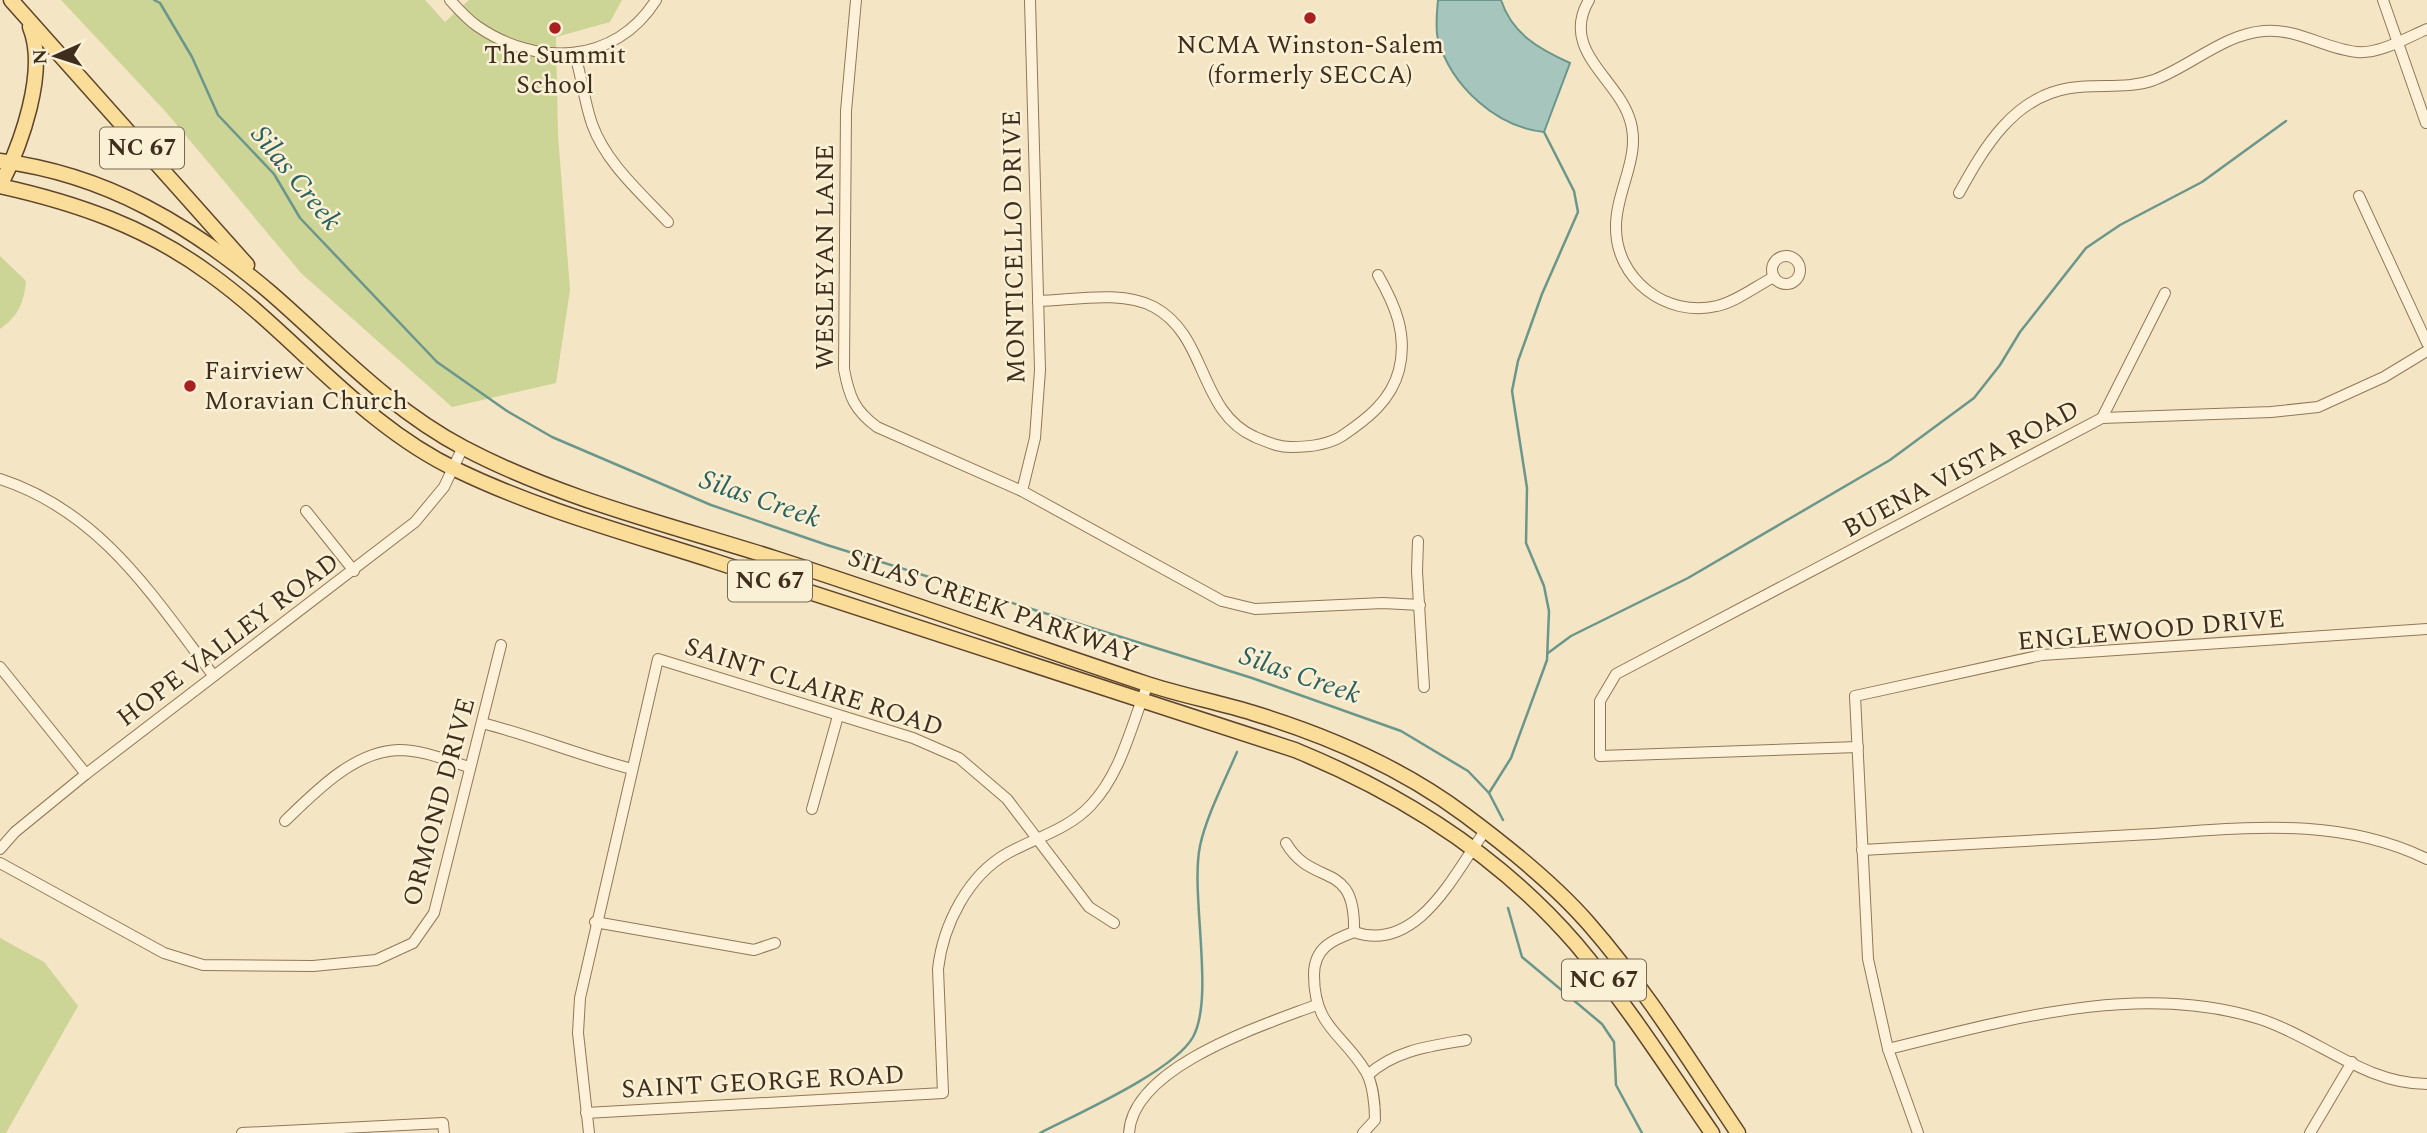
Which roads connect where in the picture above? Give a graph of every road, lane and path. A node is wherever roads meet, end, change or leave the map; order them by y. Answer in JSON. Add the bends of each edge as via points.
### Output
{"nodes":[{"id":1,"x":11,"y":0,"type":"edge"},
{"id":2,"x":450,"y":0,"type":"edge"},
{"id":3,"x":656,"y":0,"type":"edge"},
{"id":4,"x":856,"y":0,"type":"edge"},
{"id":5,"x":1030,"y":0,"type":"edge"},
{"id":6,"x":1589,"y":0,"type":"edge"},
{"id":7,"x":2383,"y":0,"type":"edge"},
{"id":8,"x":26,"y":17,"type":"junction"},
{"id":9,"x":2427,"y":29,"type":"edge"},
{"id":10,"x":2398,"y":41,"type":"junction"},
{"id":11,"x":575,"y":55,"type":"junction"},
{"id":12,"x":2426,"y":124,"type":"edge"},
{"id":13,"x":6,"y":162,"type":"edge"},
{"id":14,"x":0,"y":186,"type":"edge"},
{"id":15,"x":1959,"y":193,"type":"dead end"},
{"id":16,"x":2359,"y":196,"type":"dead end"},
{"id":17,"x":668,"y":222,"type":"dead end"},
{"id":18,"x":1378,"y":275,"type":"dead end"},
{"id":19,"x":1774,"y":277,"type":"dead end"},
{"id":20,"x":2165,"y":293,"type":"dead end"},
{"id":21,"x":273,"y":295,"type":"junction"},
{"id":22,"x":1038,"y":301,"type":"junction"},
{"id":23,"x":2427,"y":343,"type":"edge"},
{"id":24,"x":2427,"y":351,"type":"edge"},
{"id":25,"x":2102,"y":418,"type":"junction"},
{"id":26,"x":463,"y":447,"type":"junction"},
{"id":27,"x":452,"y":468,"type":"junction"},
{"id":28,"x":0,"y":479,"type":"edge"},
{"id":29,"x":1022,"y":491,"type":"junction"},
{"id":30,"x":306,"y":511,"type":"dead end"},
{"id":31,"x":1418,"y":541,"type":"dead end"},
{"id":32,"x":354,"y":571,"type":"junction"},
{"id":33,"x":1420,"y":605,"type":"junction"},
{"id":34,"x":2427,"y":629,"type":"edge"},
{"id":35,"x":501,"y":645,"type":"dead end"},
{"id":36,"x":0,"y":667,"type":"edge"},
{"id":37,"x":213,"y":675,"type":"junction"},
{"id":38,"x":1148,"y":684,"type":"junction"},
{"id":39,"x":1424,"y":687,"type":"dead end"},
{"id":40,"x":1140,"y":702,"type":"junction"},
{"id":41,"x":838,"y":716,"type":"junction"},
{"id":42,"x":482,"y":723,"type":"junction"},
{"id":43,"x":1858,"y":747,"type":"junction"},
{"id":44,"x":469,"y":766,"type":"junction"},
{"id":45,"x":632,"y":769,"type":"junction"},
{"id":46,"x":86,"y":774,"type":"junction"},
{"id":47,"x":812,"y":809,"type":"dead end"},
{"id":48,"x":285,"y":821,"type":"dead end"},
{"id":49,"x":1485,"y":831,"type":"junction"},
{"id":50,"x":1038,"y":839,"type":"junction"},
{"id":51,"x":1286,"y":843,"type":"dead end"},
{"id":52,"x":0,"y":849,"type":"edge"},
{"id":53,"x":1471,"y":849,"type":"junction"},
{"id":54,"x":1861,"y":850,"type":"junction"},
{"id":55,"x":2427,"y":859,"type":"edge"},
{"id":56,"x":0,"y":863,"type":"edge"},
{"id":57,"x":596,"y":922,"type":"junction"},
{"id":58,"x":1114,"y":923,"type":"dead end"},
{"id":59,"x":1354,"y":932,"type":"junction"},
{"id":60,"x":775,"y":943,"type":"dead end"},
{"id":61,"x":1316,"y":1005,"type":"junction"},
{"id":62,"x":1466,"y":1040,"type":"dead end"},
{"id":63,"x":1888,"y":1049,"type":"junction"},
{"id":64,"x":2352,"y":1062,"type":"junction"},
{"id":65,"x":1367,"y":1075,"type":"junction"},
{"id":66,"x":2427,"y":1084,"type":"edge"},
{"id":67,"x":586,"y":1112,"type":"junction"},
{"id":68,"x":444,"y":1128,"type":"edge"},
{"id":69,"x":1369,"y":1132,"type":"edge"},
{"id":70,"x":242,"y":1133,"type":"edge"},
{"id":71,"x":256,"y":1133,"type":"edge"},
{"id":72,"x":589,"y":1133,"type":"edge"},
{"id":73,"x":1129,"y":1133,"type":"edge"},
{"id":74,"x":1712,"y":1133,"type":"edge"},
{"id":75,"x":1738,"y":1133,"type":"edge"},
{"id":76,"x":1918,"y":1133,"type":"edge"},
{"id":77,"x":2311,"y":1133,"type":"edge"}],
"edges":[{"from":1,"to":8,"type":"main road","number":"NC 67"},
{"from":2,"to":11,"type":"street","via":[[474,24],[506,40],[545,55]]},
{"from":3,"to":11,"type":"street","via":[[636,24],[613,40]]},
{"from":4,"to":29,"type":"street","name":"WESLEYAN LANE","via":[[844,187],[844,369],[850,399],[860,415],[877,427]]},
{"from":5,"to":22,"type":"street","name":"MONTICELLO DRIVE"},
{"from":6,"to":19,"type":"street","via":[[1581,24],[1583,46],[1622,101],[1634,141],[1616,228],[1618,250],[1629,273],[1645,292],[1696,309],[1719,306]]},
{"from":7,"to":10,"type":"street"},
{"from":8,"to":13,"type":"main road","via":[[36,42],[36,77]]},
{"from":8,"to":21,"type":"main road","number":"NC 67"},
{"from":9,"to":10,"type":"street"},
{"from":10,"to":12,"type":"street"},
{"from":10,"to":15,"type":"street","via":[[2355,52],[2294,33],[2261,31],[2230,40],[2151,81],[2121,88],[2053,92],[2021,109],[2000,128]]},
{"from":11,"to":17,"type":"street","via":[[583,97],[601,144]]},
{"from":13,"to":14,"type":"main road"},
{"from":13,"to":21,"type":"main road","name":"SILAS CREEK PARKWAY","via":[[77,176],[161,212]]},
{"from":14,"to":27,"type":"main road","name":"SILAS CREEK PARKWAY","number":"NC 67","via":[[113,218],[164,242],[211,274],[341,390]]},
{"from":16,"to":23,"type":"street"},
{"from":18,"to":22,"type":"street","via":[[1399,317],[1403,350],[1388,397],[1333,442],[1299,447],[1279,447],[1238,429],[1217,405],[1195,352],[1176,324],[1153,307],[1127,299]]},
{"from":20,"to":25,"type":"street"},
{"from":21,"to":26,"type":"main road","name":"SILAS CREEK PARKWAY","number":"NC 67","via":[[382,394]]},
{"from":22,"to":29,"type":"street","name":"MONTICELLO DRIVE","via":[[1040,370],[1035,438]]},
{"from":24,"to":25,"type":"street","name":"BUENA VISTA ROAD","via":[[2318,407]]},
{"from":25,"to":43,"type":"street","name":"BUENA VISTA ROAD","via":[[1616,674],[1600,701],[1600,756]]},
{"from":26,"to":27,"type":"street","name":"HOPE VALLEY ROAD"},
{"from":26,"to":38,"type":"main road","name":"SILAS CREEK PARKWAY","number":"NC 67","via":[[602,505],[1003,632]]},
{"from":27,"to":32,"type":"street","name":"HOPE VALLEY ROAD","via":[[444,486],[415,522]]},
{"from":27,"to":40,"type":"main road","name":"SILAS CREEK PARKWAY","number":"NC 67","via":[[546,508]]},
{"from":28,"to":37,"type":"street","via":[[62,507],[98,535],[144,585]]},
{"from":29,"to":33,"type":"street","name":"WESLEYAN LANE","via":[[1222,601],[1255,609]]},
{"from":30,"to":32,"type":"street"},
{"from":31,"to":33,"type":"street"},
{"from":32,"to":37,"type":"street","name":"HOPE VALLEY ROAD"},
{"from":33,"to":39,"type":"street"},
{"from":34,"to":43,"type":"street","name":"ENGLEWOOD DRIVE","via":[[2042,655],[1855,696]]},
{"from":35,"to":42,"type":"street","name":"ORMOND DRIVE"},
{"from":36,"to":46,"type":"street"},
{"from":37,"to":46,"type":"street","name":"HOPE VALLEY ROAD"},
{"from":38,"to":40,"type":"street"},
{"from":38,"to":49,"type":"main road","name":"SILAS CREEK PARKWAY","number":"NC 67","via":[[1256,714],[1351,749],[1395,770]]},
{"from":40,"to":50,"type":"street","via":[[1106,787],[1089,807]]},
{"from":40,"to":53,"type":"main road","name":"SILAS CREEK PARKWAY","number":"NC 67","via":[[1295,750],[1356,775],[1419,809]]},
{"from":41,"to":45,"type":"street","name":"SAINT CLAIRE ROAD","via":[[658,659]]},
{"from":41,"to":47,"type":"street"},
{"from":41,"to":50,"type":"street","name":"SAINT CLAIRE ROAD","via":[[913,738],[959,758],[995,786]]},
{"from":42,"to":44,"type":"street","name":"ORMOND DRIVE"},
{"from":42,"to":45,"type":"street"},
{"from":43,"to":54,"type":"street"},
{"from":44,"to":48,"type":"street","via":[[412,751],[384,752],[347,769]]},
{"from":44,"to":56,"type":"street","name":"ORMOND DRIVE","via":[[434,913],[413,943],[376,960],[267,967],[186,961]]},
{"from":45,"to":57,"type":"street","name":"SAINT CLAIRE ROAD"},
{"from":46,"to":52,"type":"street","name":"HOPE VALLEY ROAD"},
{"from":49,"to":53,"type":"street"},
{"from":49,"to":75,"type":"main road","name":"SILAS CREEK PARKWAY","number":"NC 67","via":[[1590,925]]},
{"from":50,"to":58,"type":"street","name":"SAINT CLAIRE ROAD","via":[[1089,907]]},
{"from":50,"to":67,"type":"street","name":"SAINT GEORGE ROAD","via":[[987,868],[964,897],[944,937],[937,980],[943,1093]]},
{"from":51,"to":59,"type":"street","via":[[1300,860],[1347,887],[1353,900]]},
{"from":53,"to":59,"type":"street","via":[[1433,906],[1416,921],[1368,937]]},
{"from":53,"to":74,"type":"main road","name":"SILAS CREEK PARKWAY","number":"NC 67","via":[[1526,893],[1575,943],[1620,999]]},
{"from":54,"to":55,"type":"street","via":[[2295,826],[2358,835]]},
{"from":54,"to":63,"type":"street","via":[[1868,959]]},
{"from":57,"to":60,"type":"street","via":[[754,950]]},
{"from":57,"to":67,"type":"street","name":"SAINT CLAIRE ROAD","via":[[580,998],[578,1033]]},
{"from":59,"to":61,"type":"street","via":[[1333,940],[1320,952],[1314,969]]},
{"from":61,"to":65,"type":"street"},
{"from":61,"to":73,"type":"street","via":[[1232,1037],[1192,1058],[1143,1099]]},
{"from":62,"to":65,"type":"street","via":[[1385,1060]]},
{"from":63,"to":64,"type":"street","via":[[2057,1011],[2175,1005],[2260,1019]]},
{"from":63,"to":76,"type":"street"},
{"from":64,"to":66,"type":"street","via":[[2384,1079]]},
{"from":64,"to":77,"type":"street"},
{"from":65,"to":69,"type":"street","via":[[1375,1115]]},
{"from":67,"to":72,"type":"street","name":"SAINT CLAIRE ROAD"},
{"from":68,"to":71,"type":"street"},
{"from":70,"to":71,"type":"street"}]}
